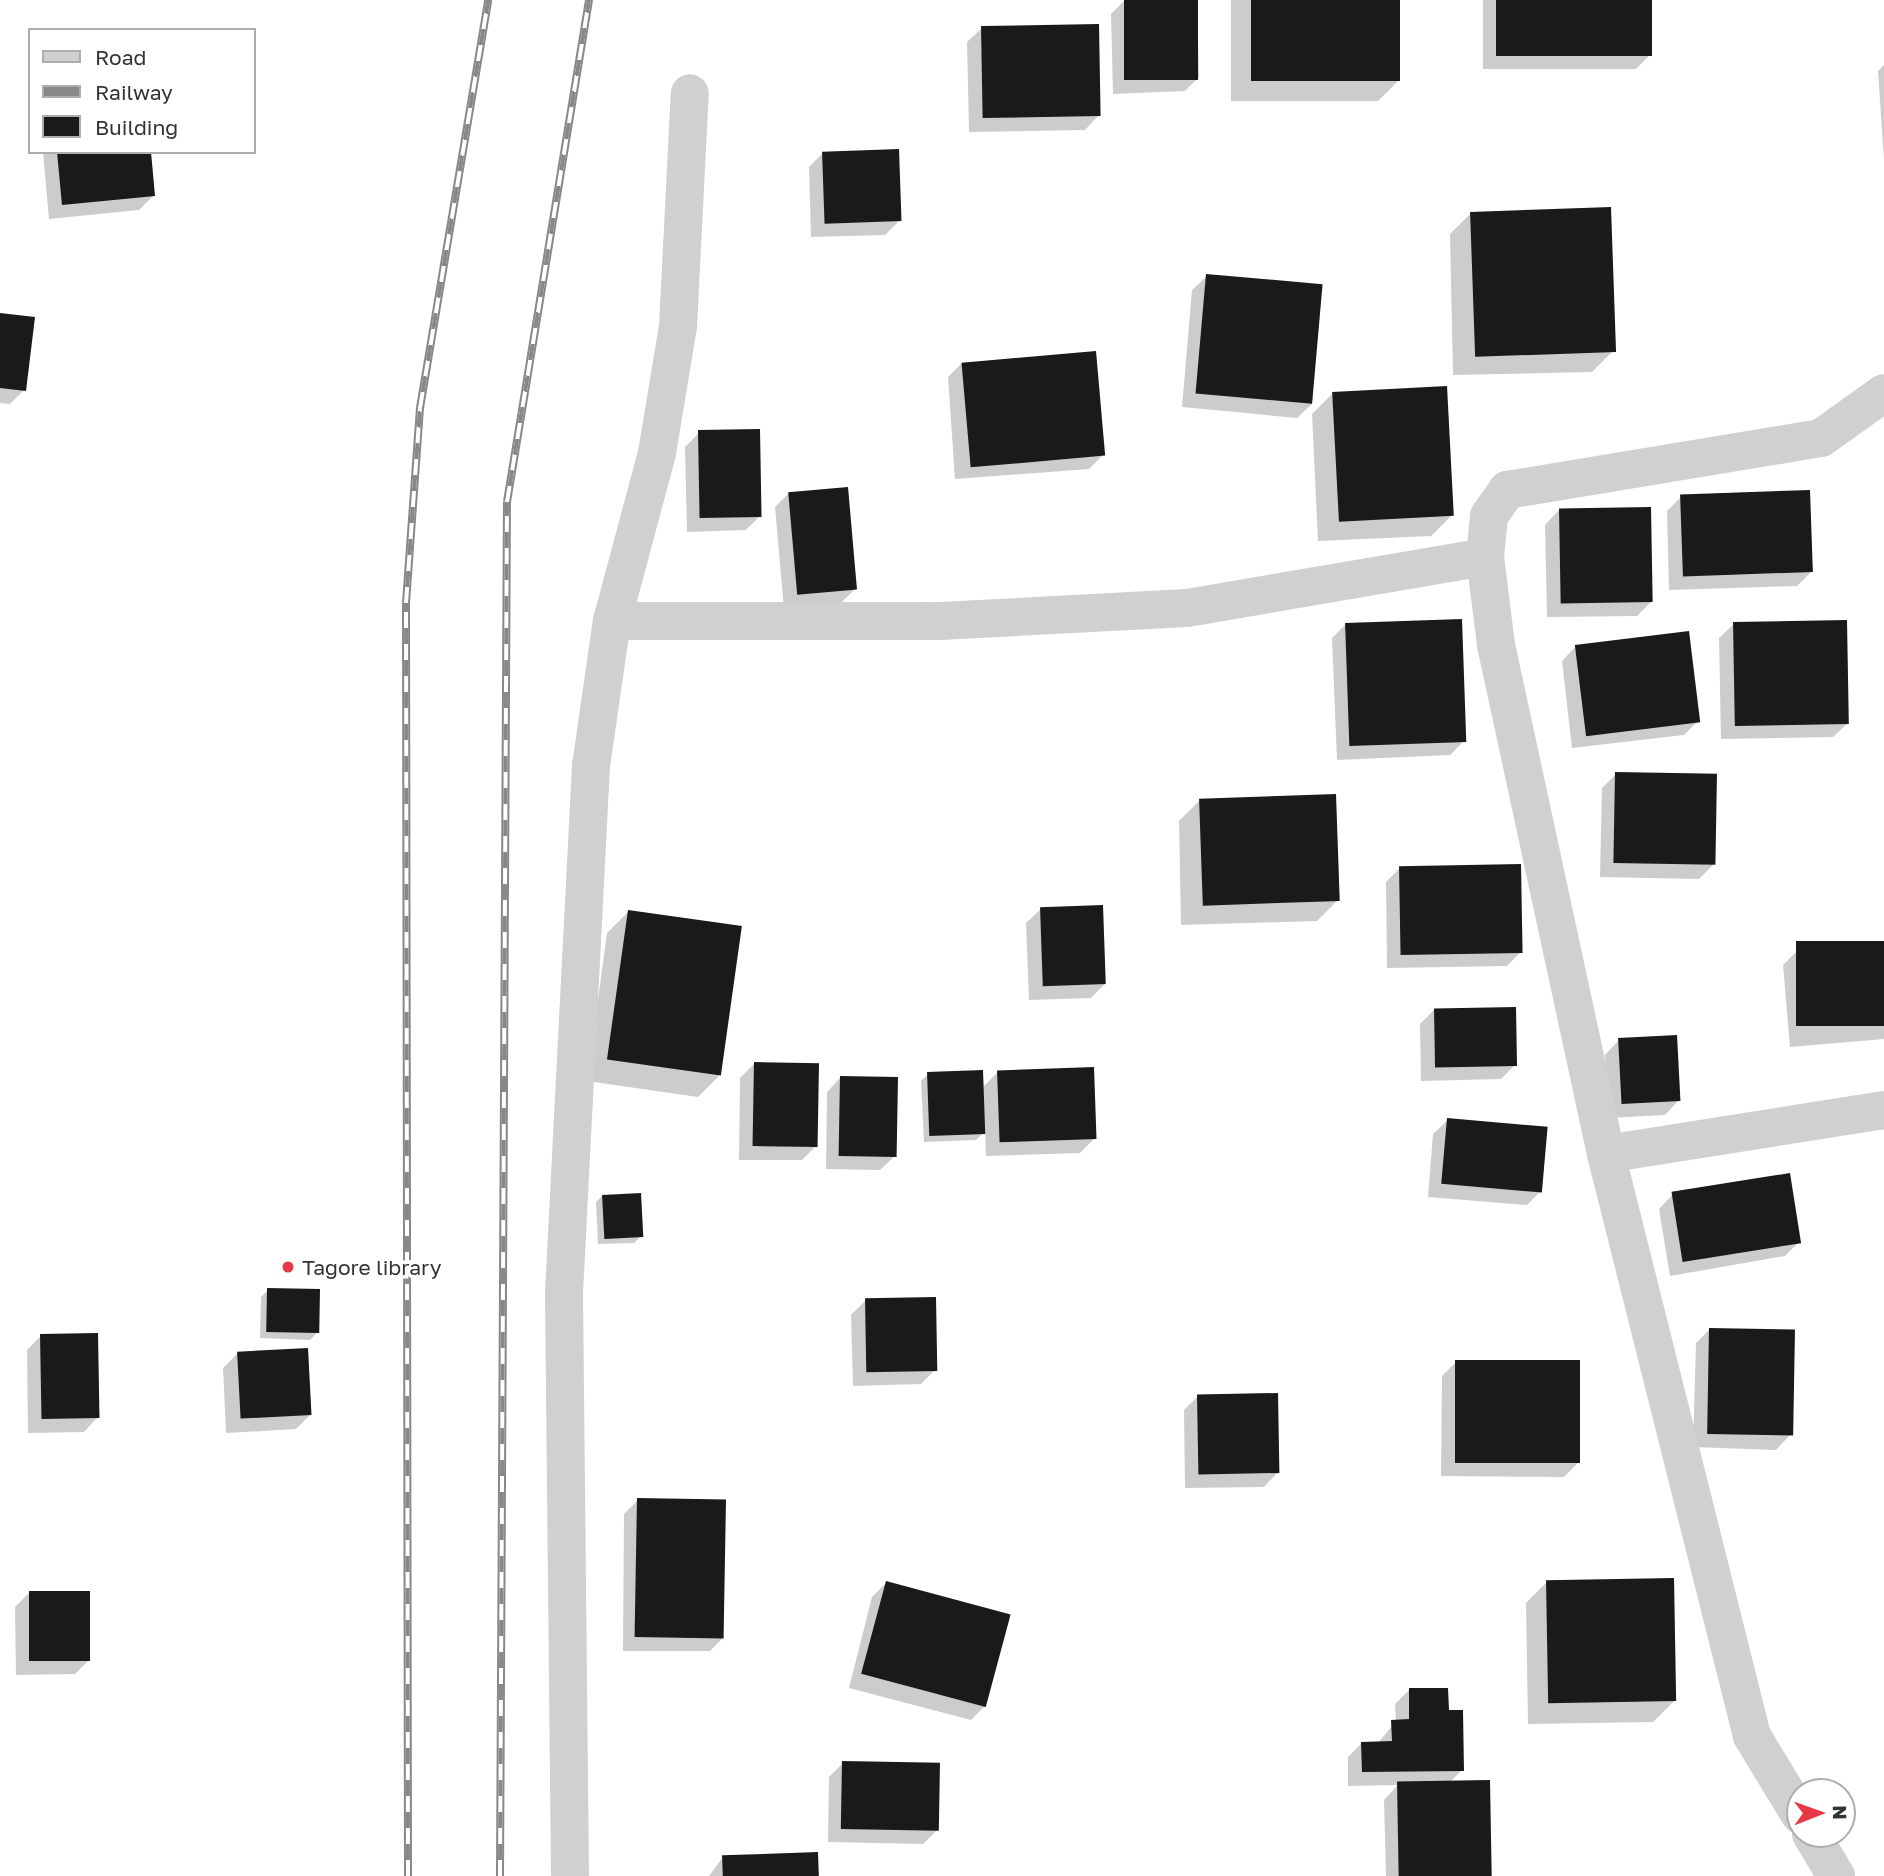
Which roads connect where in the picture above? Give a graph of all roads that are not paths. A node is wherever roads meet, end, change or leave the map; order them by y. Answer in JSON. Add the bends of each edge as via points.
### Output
{"nodes":[{"id":1,"x":690,"y":93,"type":"dead end"},
{"id":2,"x":1884,"y":393,"type":"edge"},
{"id":3,"x":1485,"y":557,"type":"junction"},
{"id":4,"x":612,"y":621,"type":"junction"},
{"id":5,"x":1884,"y":1110,"type":"edge"},
{"id":6,"x":1606,"y":1154,"type":"junction"},
{"id":7,"x":1786,"y":1792,"type":"edge"},
{"id":8,"x":1819,"y":1848,"type":"edge"},
{"id":9,"x":570,"y":1876,"type":"edge"},
{"id":10,"x":1836,"y":1876,"type":"edge"}],
"edges":[{"from":1,"to":4,"type":"street","via":[[678,326],[657,453]]},
{"from":2,"to":3,"type":"street","via":[[1821,438],[1507,490],[1489,516]]},
{"from":3,"to":4,"type":"street","via":[[1187,608],[940,621]]},
{"from":3,"to":6,"type":"street","via":[[1496,645]]},
{"from":4,"to":9,"type":"street","via":[[591,766],[564,1293]]},
{"from":5,"to":6,"type":"street"},
{"from":6,"to":7,"type":"street","via":[[1752,1736]]},
{"from":8,"to":10,"type":"street"}]}
